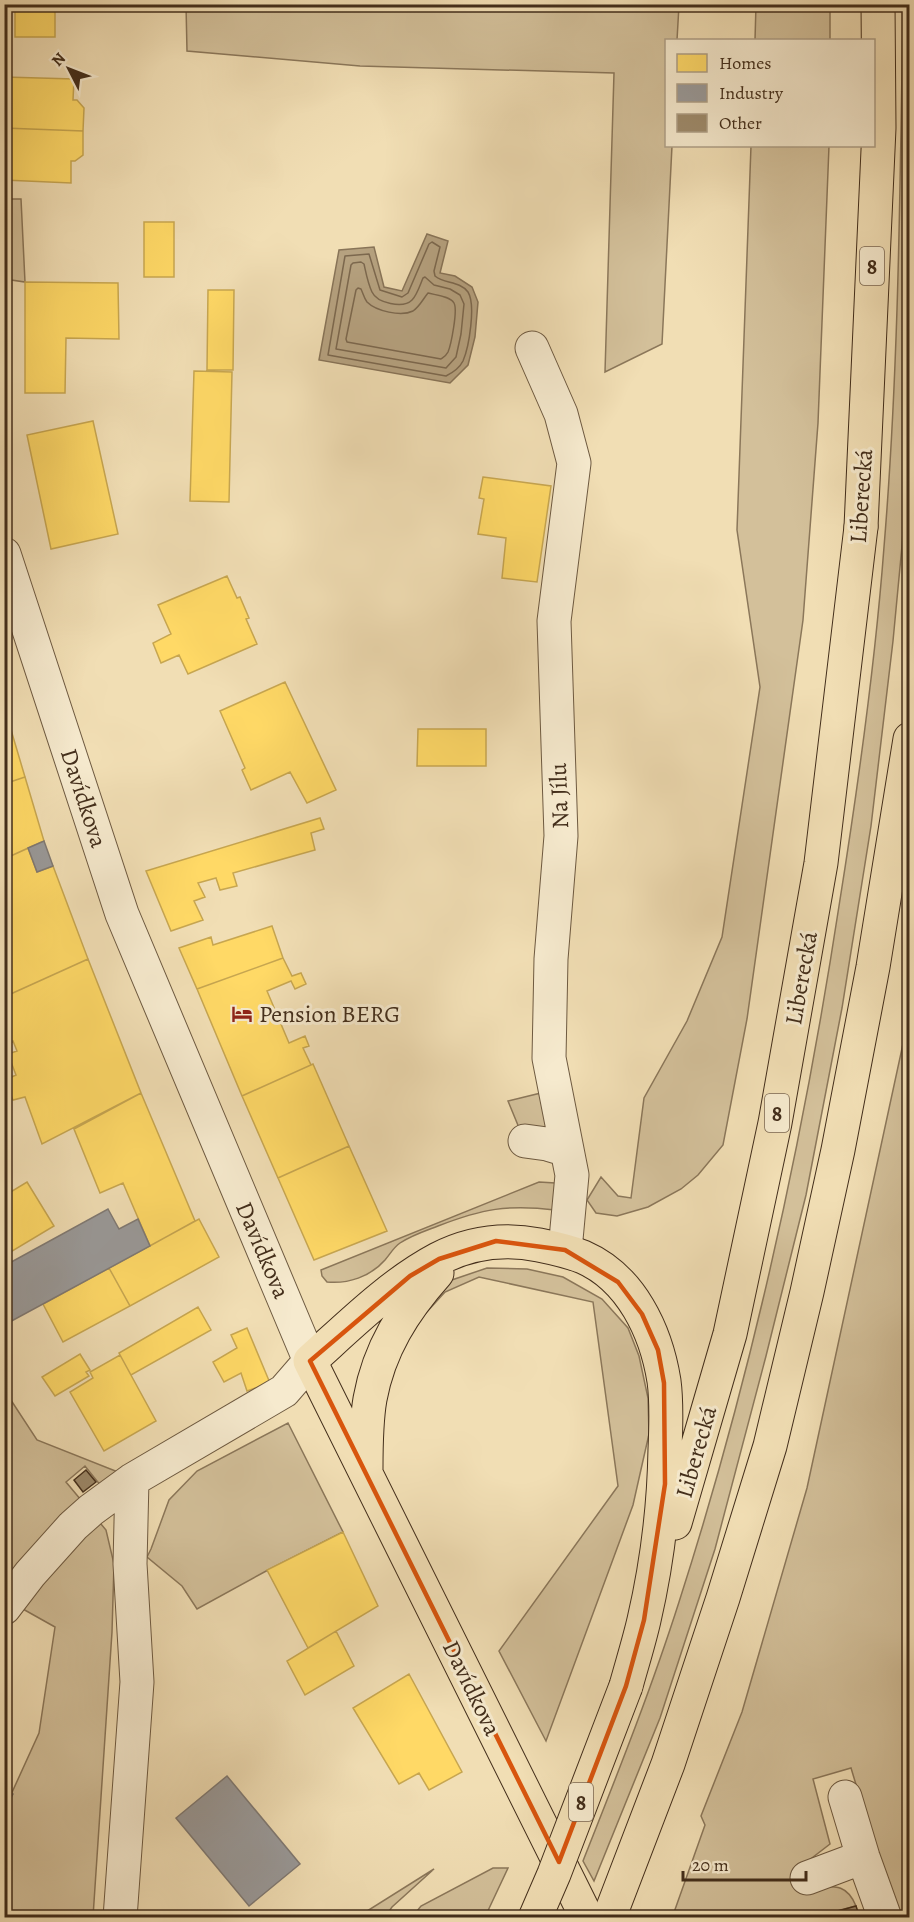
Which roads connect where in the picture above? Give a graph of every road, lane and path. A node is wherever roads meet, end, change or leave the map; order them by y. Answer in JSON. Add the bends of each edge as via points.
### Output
{"nodes":[{"id":1,"x":878,"y":4,"type":"edge"},
{"id":2,"x":532,"y":348,"type":"dead end"},
{"id":3,"x":4,"y":554,"type":"edge"},
{"id":4,"x":909,"y":739,"type":"edge"},
{"id":5,"x":525,"y":1141,"type":"dead end"},
{"id":6,"x":567,"y":1150,"type":"junction"},
{"id":7,"x":466,"y":1248,"type":"junction"},
{"id":8,"x":565,"y":1250,"type":"junction"},
{"id":9,"x":310,"y":1361,"type":"junction"},
{"id":10,"x":366,"y":1473,"type":"junction"},
{"id":11,"x":132,"y":1480,"type":"junction"},
{"id":12,"x":4,"y":1608,"type":"edge"},
{"id":13,"x":626,"y":1686,"type":"junction"},
{"id":14,"x":845,"y":1797,"type":"dead end"},
{"id":15,"x":863,"y":1857,"type":"junction"},
{"id":16,"x":807,"y":1878,"type":"dead end"},
{"id":17,"x":120,"y":1917,"type":"edge"},
{"id":18,"x":536,"y":1917,"type":"edge"},
{"id":19,"x":586,"y":1917,"type":"edge"},
{"id":20,"x":609,"y":1917,"type":"edge"},
{"id":21,"x":885,"y":1917,"type":"edge"}],
"edges":[{"from":1,"to":13,"type":"main road","name":"Liberecká","number":"8","via":[[879,129],[861,527],[821,864],[775,1124],[730,1334]]},
{"from":2,"to":6,"type":"street","name":"Na Jílu","via":[[561,414],[574,463],[554,621],[561,836],[551,959],[549,1058]]},
{"from":3,"to":9,"type":"street","name":"Davídkova","via":[[122,914]]},
{"from":4,"to":20,"type":"main road","via":[[871,978],[838,1150],[770,1446],[668,1764]]},
{"from":5,"to":6,"type":"street"},
{"from":6,"to":8,"type":"street","name":"Na Jílu","via":[[572,1175]]},
{"from":7,"to":8,"type":"main road","via":[[496,1241]]},
{"from":7,"to":9,"type":"main road","via":[[410,1276]]},
{"from":7,"to":10,"type":"main road","via":[[414,1299],[390,1339],[370,1399]]},
{"from":8,"to":13,"type":"main road","via":[[603,1269],[632,1297],[658,1350],[664,1383],[665,1484],[657,1552]]},
{"from":9,"to":10,"type":"main road","name":"Davídkova"},
{"from":9,"to":11,"type":"street","via":[[284,1391]]},
{"from":10,"to":19,"type":"main road","name":"Davídkova"},
{"from":11,"to":12,"type":"street","via":[[73,1526]]},
{"from":11,"to":17,"type":"street","via":[[130,1564],[137,1682]]},
{"from":13,"to":18,"type":"main road","name":"Liberecká","number":"8","bridge":true},
{"from":14,"to":15,"type":"street"},
{"from":15,"to":16,"type":"street"},
{"from":15,"to":21,"type":"street"}]}
